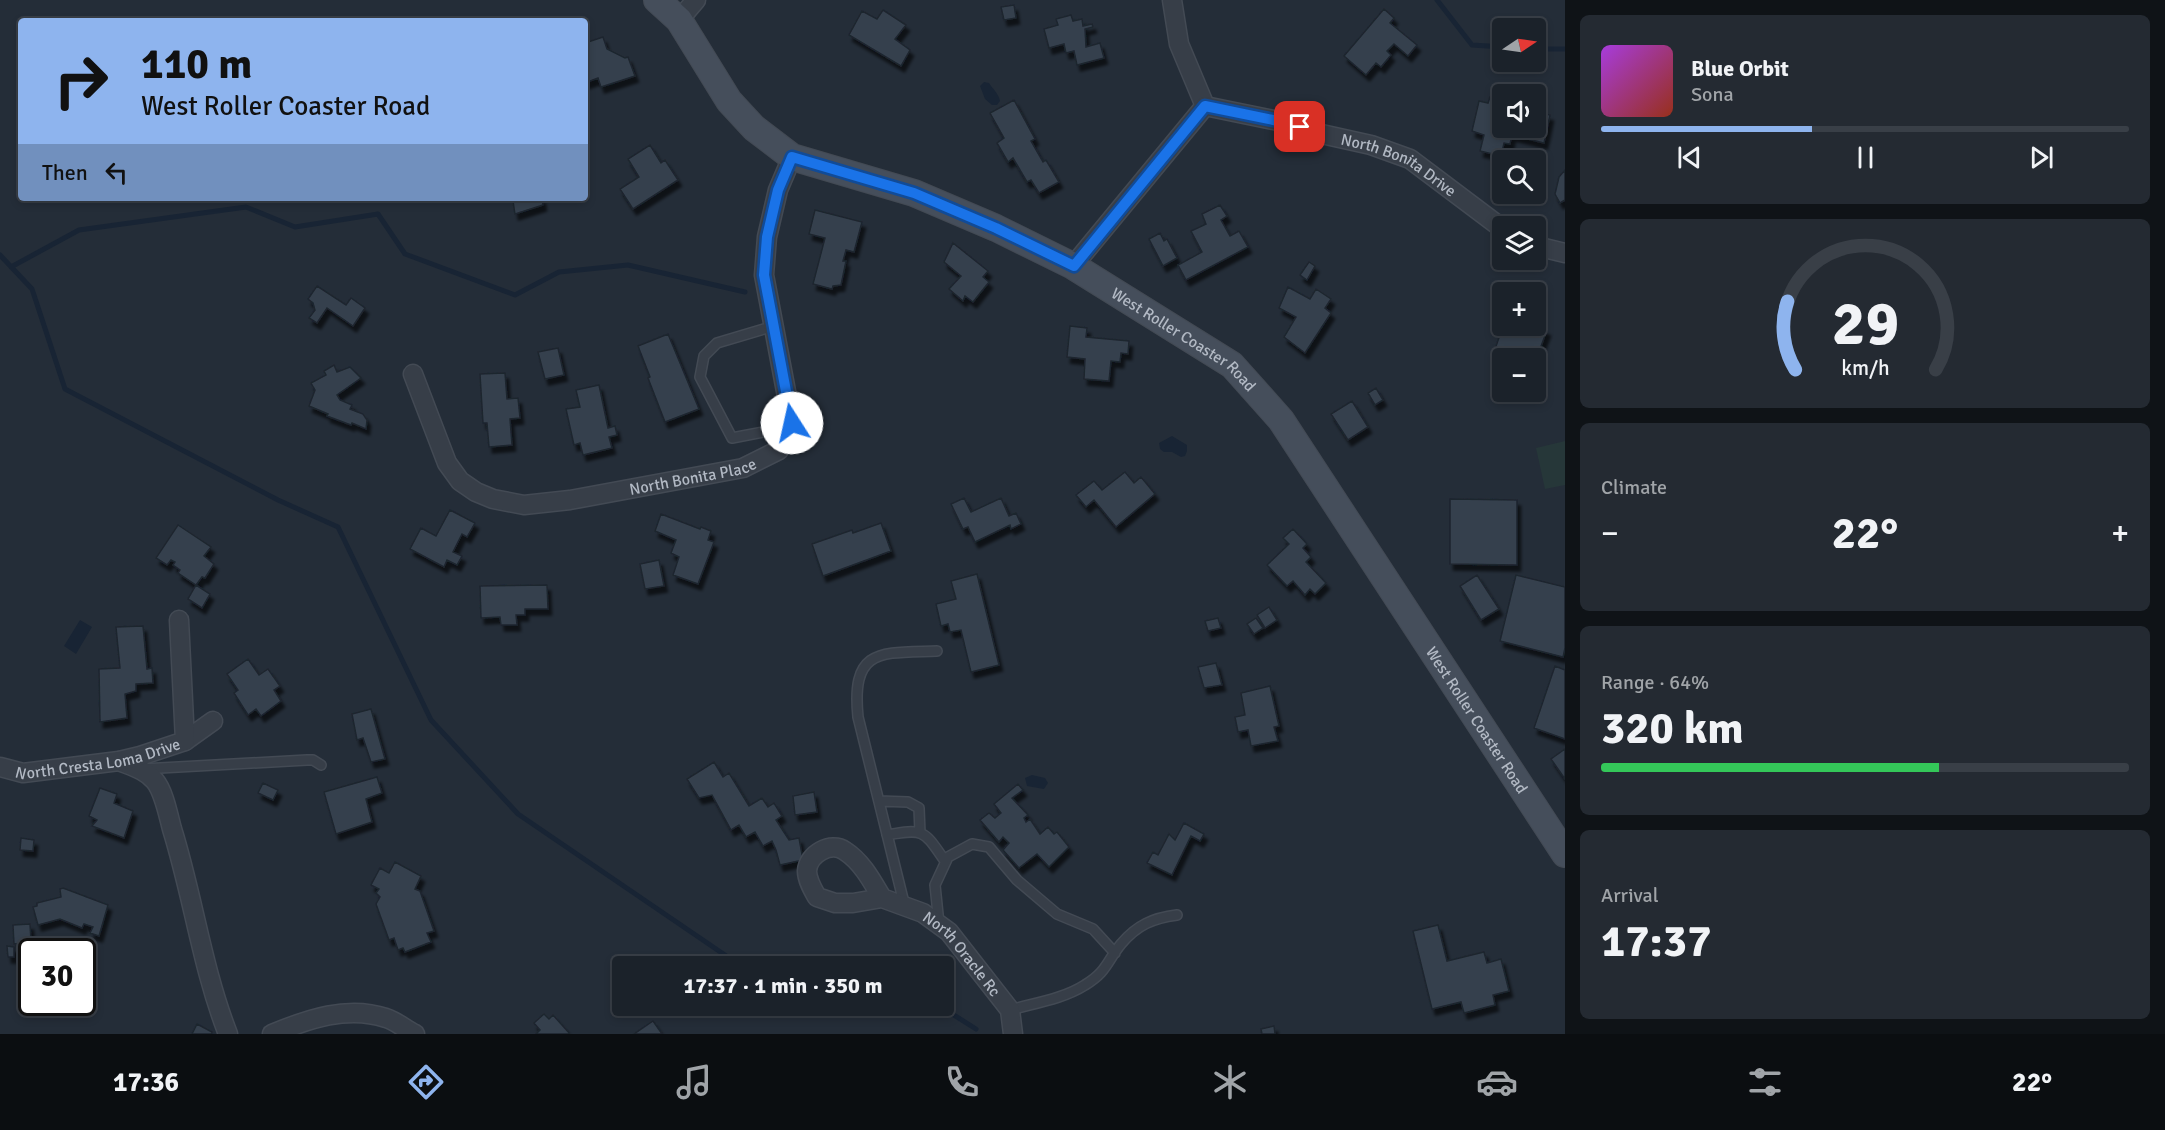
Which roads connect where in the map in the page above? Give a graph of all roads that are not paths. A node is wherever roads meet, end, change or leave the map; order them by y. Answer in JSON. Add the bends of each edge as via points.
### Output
{"nodes":[{"id":1,"x":657,"y":0,"type":"edge"},
{"id":2,"x":696,"y":0,"type":"edge"},
{"id":3,"x":1173,"y":0,"type":"edge"},
{"id":4,"x":679,"y":20,"type":"junction"},
{"id":5,"x":1205,"y":106,"type":"junction"},
{"id":6,"x":792,"y":157,"type":"junction"},
{"id":7,"x":1492,"y":221,"type":"edge"},
{"id":8,"x":1546,"y":248,"type":"edge"},
{"id":9,"x":1565,"y":253,"type":"edge"},
{"id":10,"x":1074,"y":266,"type":"junction"},
{"id":11,"x":774,"y":326,"type":"junction"},
{"id":12,"x":413,"y":374,"type":"dead end"},
{"id":13,"x":789,"y":428,"type":"junction"},
{"id":14,"x":179,"y":620,"type":"dead end"},
{"id":15,"x":937,"y":651,"type":"dead end"},
{"id":16,"x":213,"y":721,"type":"dead end"},
{"id":17,"x":184,"y":741,"type":"junction"},
{"id":18,"x":118,"y":761,"type":"junction"},
{"id":19,"x":321,"y":765,"type":"dead end"},
{"id":20,"x":0,"y":767,"type":"edge"},
{"id":21,"x":140,"y":769,"type":"junction"},
{"id":22,"x":879,"y":801,"type":"junction"},
{"id":23,"x":920,"y":833,"type":"junction"},
{"id":24,"x":887,"y":835,"type":"junction"},
{"id":25,"x":1565,"y":854,"type":"edge"},
{"id":26,"x":945,"y":861,"type":"junction"},
{"id":27,"x":882,"y":898,"type":"dead end"},
{"id":28,"x":904,"y":907,"type":"junction"},
{"id":29,"x":1177,"y":915,"type":"dead end"},
{"id":30,"x":939,"y":925,"type":"junction"},
{"id":31,"x":1116,"y":953,"type":"junction"},
{"id":32,"x":1010,"y":1010,"type":"junction"},
{"id":33,"x":228,"y":1034,"type":"edge"},
{"id":34,"x":272,"y":1034,"type":"edge"},
{"id":35,"x":415,"y":1034,"type":"edge"},
{"id":36,"x":1013,"y":1034,"type":"edge"}],
"edges":[{"from":1,"to":4,"type":"street","name":"West Roller Coaster Road"},
{"from":2,"to":4,"type":"street"},
{"from":3,"to":5,"type":"street","via":[[1179,44]]},
{"from":4,"to":6,"type":"street","name":"West Roller Coaster Road","via":[[729,101],[754,128]]},
{"from":5,"to":7,"type":"street","name":"North Bonita Drive","via":[[1283,122],[1410,159]]},
{"from":5,"to":10,"type":"street"},
{"from":6,"to":10,"type":"street","name":"West Roller Coaster Road","via":[[914,193]]},
{"from":6,"to":11,"type":"street","via":[[778,190],[767,237],[764,275]]},
{"from":8,"to":9,"type":"street"},
{"from":10,"to":25,"type":"street","name":"West Roller Coaster Road","via":[[1232,365],[1281,420]]},
{"from":11,"to":13,"type":"street","via":[[792,423]]},
{"from":11,"to":13,"type":"lane","via":[[717,343],[704,356],[700,377],[732,438]]},
{"from":12,"to":13,"type":"street","name":"North Bonita Place","via":[[447,463],[460,482],[493,499],[524,505],[743,468],[779,450]]},
{"from":14,"to":17,"type":"street","name":"North Cresta Loma Drive"},
{"from":15,"to":22,"type":"lane","via":[[886,653],[864,666],[858,682],[857,708]]},
{"from":16,"to":17,"type":"street"},
{"from":17,"to":18,"type":"street","name":"North Cresta Loma Drive"},
{"from":18,"to":20,"type":"street","name":"North Cresta Loma Drive","via":[[23,773]]},
{"from":18,"to":21,"type":"street"},
{"from":19,"to":21,"type":"lane","via":[[308,760]]},
{"from":21,"to":33,"type":"street","via":[[155,781],[169,819],[208,973]]},
{"from":22,"to":23,"type":"lane","via":[[908,802],[919,808]]},
{"from":22,"to":24,"type":"lane"},
{"from":23,"to":24,"type":"lane"},
{"from":23,"to":26,"type":"lane","via":[[927,836]]},
{"from":24,"to":28,"type":"lane"},
{"from":26,"to":30,"type":"lane","via":[[935,885]]},
{"from":26,"to":31,"type":"lane","via":[[972,844],[989,847],[1017,880],[1057,914],[1093,929]]},
{"from":27,"to":28,"type":"street","name":"North Oracle Rc"},
{"from":28,"to":30,"type":"street","name":"North Oracle Rc","via":[[923,913]]},
{"from":29,"to":31,"type":"lane","via":[[1151,919]]},
{"from":30,"to":32,"type":"street","name":"North Oracle Rc","via":[[949,932]]},
{"from":31,"to":32,"type":"lane","via":[[1104,971],[1084,986]]},
{"from":32,"to":36,"type":"street","name":"North Oracle Rc"},
{"from":34,"to":35,"type":"street","via":[[309,1020],[351,1012],[386,1018]]}]}
